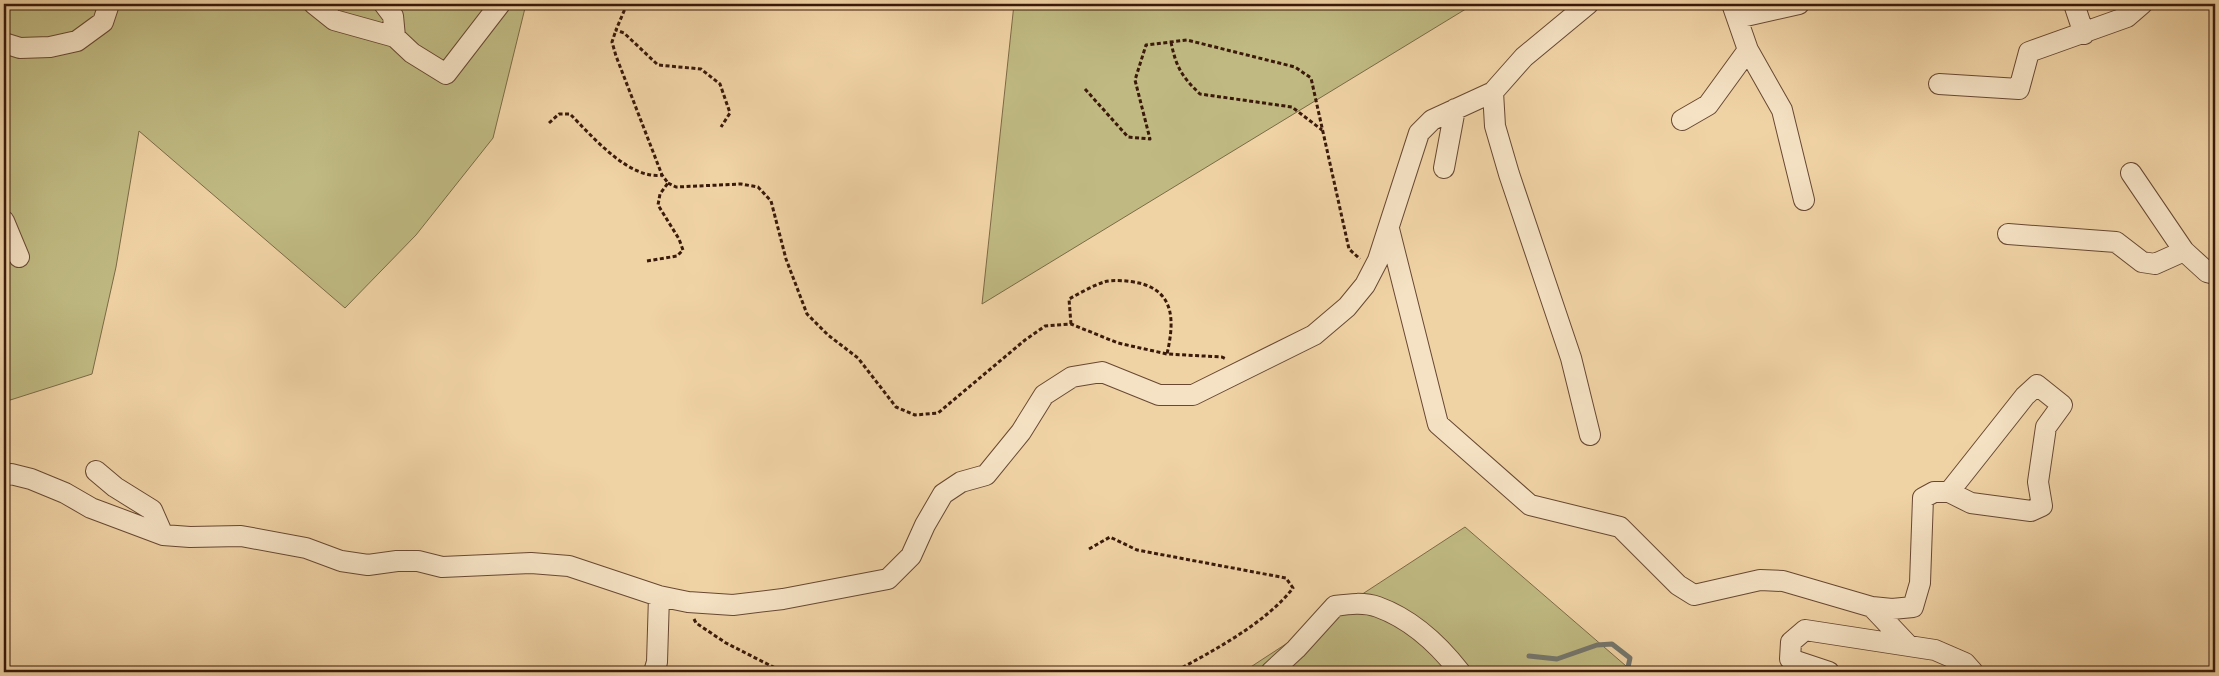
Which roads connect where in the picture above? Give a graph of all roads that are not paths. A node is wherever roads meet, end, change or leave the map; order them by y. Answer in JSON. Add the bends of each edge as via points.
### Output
{"nodes":[{"id":1,"x":109,"y":4,"type":"edge"},
{"id":2,"x":314,"y":4,"type":"edge"},
{"id":3,"x":384,"y":4,"type":"edge"},
{"id":4,"x":500,"y":4,"type":"edge"},
{"id":5,"x":1588,"y":4,"type":"edge"},
{"id":6,"x":1799,"y":4,"type":"edge"},
{"id":7,"x":2074,"y":4,"type":"edge"},
{"id":8,"x":2142,"y":4,"type":"edge"},
{"id":9,"x":1735,"y":11,"type":"edge"},
{"id":10,"x":2084,"y":34,"type":"junction"},
{"id":11,"x":395,"y":37,"type":"junction"},
{"id":12,"x":4,"y":42,"type":"edge"},
{"id":13,"x":1748,"y":50,"type":"junction"},
{"id":14,"x":1939,"y":84,"type":"dead end"},
{"id":15,"x":1493,"y":92,"type":"junction"},
{"id":16,"x":1455,"y":109,"type":"junction"},
{"id":17,"x":1682,"y":120,"type":"dead end"},
{"id":18,"x":1444,"y":168,"type":"dead end"},
{"id":19,"x":2131,"y":174,"type":"dead end"},
{"id":20,"x":1804,"y":200,"type":"dead end"},
{"id":21,"x":4,"y":221,"type":"edge"},
{"id":22,"x":1388,"y":227,"type":"junction"},
{"id":23,"x":2008,"y":234,"type":"dead end"},
{"id":24,"x":2184,"y":251,"type":"junction"},
{"id":25,"x":19,"y":257,"type":"dead end"},
{"id":26,"x":2215,"y":274,"type":"edge"},
{"id":27,"x":1590,"y":436,"type":"dead end"},
{"id":28,"x":96,"y":471,"type":"dead end"},
{"id":29,"x":4,"y":476,"type":"edge"},
{"id":30,"x":1949,"y":492,"type":"junction"},
{"id":31,"x":163,"y":535,"type":"junction"},
{"id":32,"x":659,"y":596,"type":"junction"},
{"id":33,"x":1872,"y":607,"type":"junction"},
{"id":34,"x":1908,"y":645,"type":"junction"},
{"id":35,"x":654,"y":672,"type":"edge"},
{"id":36,"x":1270,"y":672,"type":"edge"},
{"id":37,"x":1460,"y":672,"type":"edge"},
{"id":38,"x":1829,"y":672,"type":"edge"},
{"id":39,"x":1973,"y":672,"type":"edge"}],
"edges":[{"from":1,"to":12,"type":"lane","via":[[103,22],[77,41],[50,47],[20,48]]},
{"from":2,"to":11,"type":"lane","via":[[334,20]]},
{"from":3,"to":11,"type":"lane","via":[[393,16]]},
{"from":4,"to":11,"type":"lane","via":[[446,74]]},
{"from":5,"to":15,"type":"lane","via":[[1524,57]]},
{"from":6,"to":9,"type":"lane"},
{"from":7,"to":10,"type":"lane"},
{"from":8,"to":10,"type":"lane","via":[[2127,17]]},
{"from":9,"to":13,"type":"lane"},
{"from":10,"to":14,"type":"lane","via":[[2028,52],[2018,90]]},
{"from":13,"to":17,"type":"lane","via":[[1708,105]]},
{"from":13,"to":20,"type":"lane","via":[[1782,110]]},
{"from":15,"to":16,"type":"lane"},
{"from":15,"to":27,"type":"lane","via":[[1495,126],[1571,358]]},
{"from":16,"to":18,"type":"lane"},
{"from":16,"to":22,"type":"lane","via":[[1432,120],[1419,133]]},
{"from":19,"to":24,"type":"lane"},
{"from":21,"to":25,"type":"lane"},
{"from":22,"to":32,"type":"lane","via":[[1378,260],[1347,307],[1314,335],[1245,370],[1193,395],[1160,395],[1102,372],[1072,377],[1044,395],[1021,432],[986,475],[961,482],[943,494],[911,556],[888,579],[774,600],[733,604],[688,602]]},
{"from":22,"to":33,"type":"lane","via":[[1438,424],[1530,505],[1620,527],[1678,585],[1694,595],[1760,580],[1783,581]]},
{"from":23,"to":24,"type":"lane","via":[[2116,242],[2142,262],[2155,264]]},
{"from":24,"to":26,"type":"lane","via":[[2207,272]]},
{"from":28,"to":31,"type":"lane","via":[[152,510]]},
{"from":29,"to":31,"type":"lane","via":[[11,474],[31,479],[92,508]]},
{"from":30,"to":30,"type":"lane","via":[[1971,502],[2031,511],[2042,506],[2038,482],[2046,427],[2062,405],[2037,385]]},
{"from":30,"to":33,"type":"lane","via":[[1934,492],[1923,498],[1920,584],[1913,607]]},
{"from":31,"to":32,"type":"lane","via":[[241,536],[306,548],[368,565],[418,561],[442,567],[531,563],[568,566]]},
{"from":32,"to":35,"type":"lane"},
{"from":33,"to":34,"type":"lane"},
{"from":34,"to":38,"type":"lane","via":[[1805,630],[1791,642],[1790,659]]},
{"from":34,"to":39,"type":"lane","via":[[1935,650],[1965,663]]},
{"from":36,"to":37,"type":"lane","via":[[1335,606],[1358,603],[1378,606],[1416,628]]}]}
